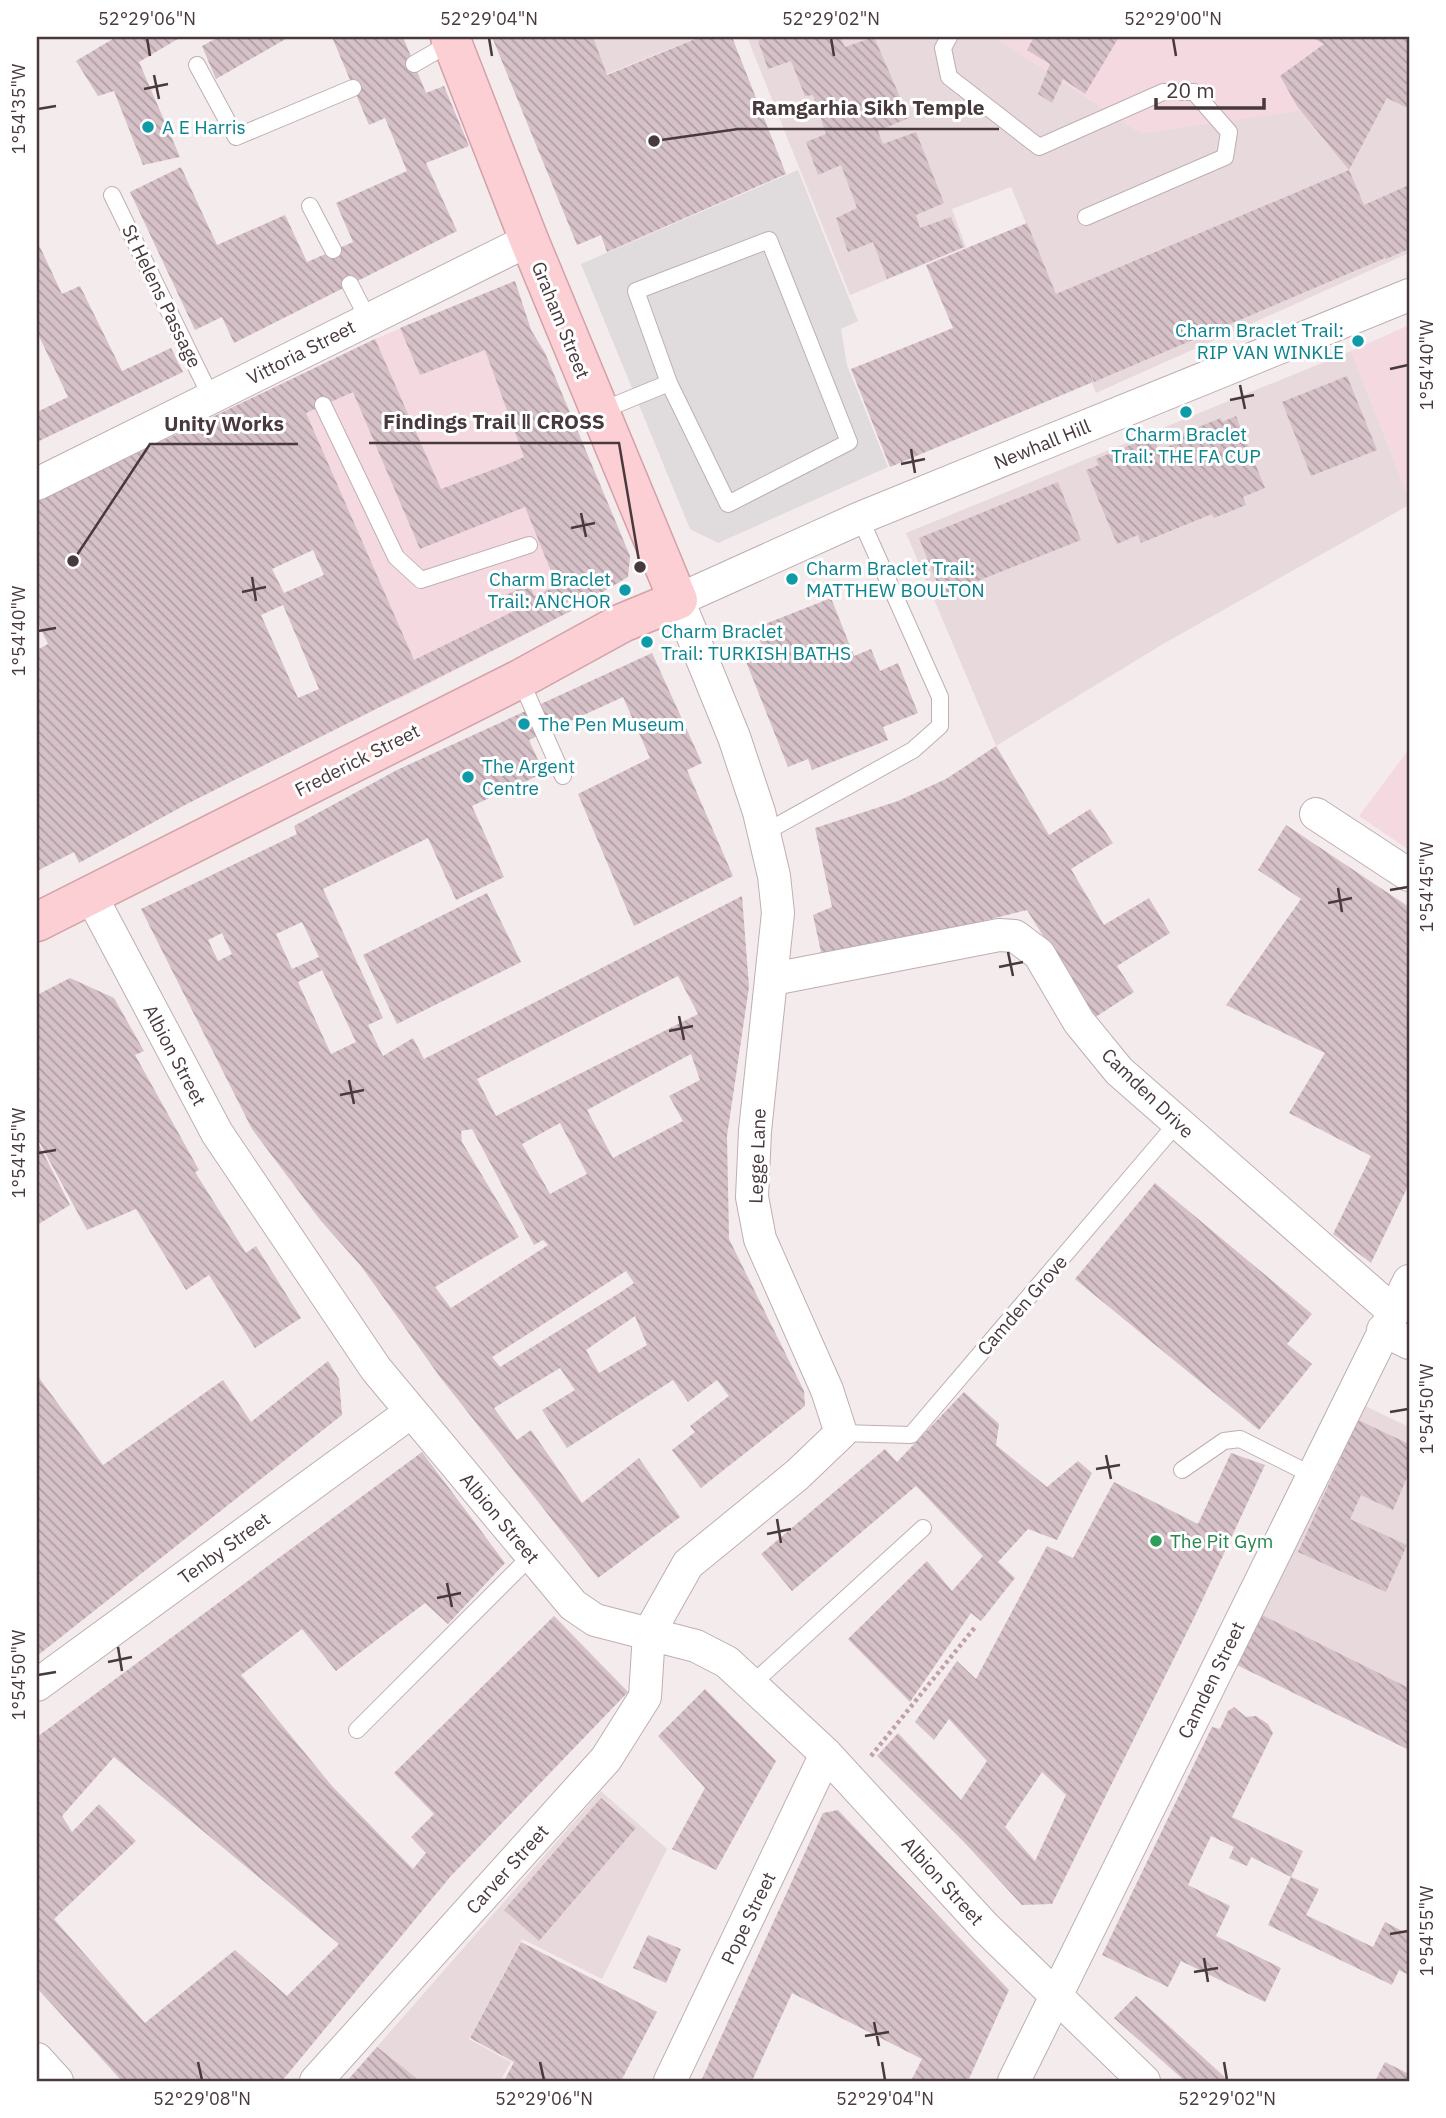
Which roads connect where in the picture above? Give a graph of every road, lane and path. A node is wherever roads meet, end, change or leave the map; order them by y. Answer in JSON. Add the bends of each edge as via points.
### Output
{"nodes":[{"id":1,"x":949,"y":37,"type":"edge"},
{"id":2,"x":451,"y":40,"type":"edge"},
{"id":3,"x":414,"y":64,"type":"dead end"},
{"id":4,"x":197,"y":65,"type":"dead end"},
{"id":5,"x":353,"y":88,"type":"dead end"},
{"id":6,"x":112,"y":195,"type":"dead end"},
{"id":7,"x":310,"y":206,"type":"dead end"},
{"id":8,"x":1086,"y":217,"type":"dead end"},
{"id":9,"x":529,"y":240,"type":"junction"},
{"id":10,"x":333,"y":250,"type":"dead end"},
{"id":11,"x":350,"y":284,"type":"dead end"},
{"id":12,"x":1409,"y":295,"type":"edge"},
{"id":13,"x":368,"y":319,"type":"junction"},
{"id":14,"x":669,"y":383,"type":"junction"},
{"id":15,"x":211,"y":397,"type":"junction"},
{"id":16,"x":323,"y":405,"type":"dead end"},
{"id":17,"x":598,"y":412,"type":"junction"},
{"id":18,"x":37,"y":484,"type":"edge"},
{"id":19,"x":860,"y":518,"type":"junction"},
{"id":20,"x":529,"y":545,"type":"dead end"},
{"id":21,"x":678,"y":600,"type":"junction"},
{"id":22,"x":520,"y":679,"type":"junction"},
{"id":23,"x":563,"y":776,"type":"dead end"},
{"id":24,"x":1316,"y":814,"type":"dead end"},
{"id":25,"x":764,"y":833,"type":"junction"},
{"id":26,"x":1409,"y":875,"type":"edge"},
{"id":27,"x":90,"y":894,"type":"junction"},
{"id":28,"x":37,"y":922,"type":"edge"},
{"id":29,"x":773,"y":979,"type":"junction"},
{"id":30,"x":1177,"y":1123,"type":"junction"},
{"id":31,"x":1409,"y":1281,"type":"edge"},
{"id":32,"x":1395,"y":1328,"type":"edge"},
{"id":33,"x":411,"y":1412,"type":"junction"},
{"id":34,"x":841,"y":1433,"type":"junction"},
{"id":35,"x":1182,"y":1470,"type":"dead end"},
{"id":36,"x":1312,"y":1475,"type":"junction"},
{"id":37,"x":923,"y":1528,"type":"dead end"},
{"id":38,"x":531,"y":1555,"type":"junction"},
{"id":39,"x":976,"y":1626,"type":"dead end"},
{"id":40,"x":649,"y":1633,"type":"junction"},
{"id":41,"x":752,"y":1684,"type":"junction"},
{"id":42,"x":37,"y":1685,"type":"edge"},
{"id":43,"x":357,"y":1730,"type":"dead end"},
{"id":44,"x":826,"y":1754,"type":"junction"},
{"id":45,"x":851,"y":1780,"type":"junction"},
{"id":46,"x":1056,"y":1995,"type":"junction"},
{"id":47,"x":37,"y":2059,"type":"edge"},
{"id":48,"x":57,"y":2081,"type":"edge"},
{"id":49,"x":316,"y":2081,"type":"edge"},
{"id":50,"x":670,"y":2081,"type":"edge"},
{"id":51,"x":1014,"y":2081,"type":"edge"},
{"id":52,"x":1144,"y":2081,"type":"edge"}],
"edges":[{"from":1,"to":8,"type":"lane","via":[[943,48],[949,78],[1039,147],[1163,92],[1194,92],[1228,132],[1225,157]]},
{"from":2,"to":3,"type":"lane"},
{"from":2,"to":9,"type":"street","name":"Graham Street"},
{"from":4,"to":5,"type":"lane","via":[[236,137]]},
{"from":6,"to":15,"type":"lane","name":"St Helens Passage"},
{"from":7,"to":10,"type":"lane"},
{"from":9,"to":13,"type":"street","name":"Vittoria Street"},
{"from":9,"to":17,"type":"street","name":"Graham Street"},
{"from":11,"to":13,"type":"lane"},
{"from":12,"to":19,"type":"street","name":"Newhall Hill"},
{"from":13,"to":15,"type":"street","name":"Vittoria Street","via":[[302,363]]},
{"from":14,"to":14,"type":"lane","via":[[636,291],[769,240],[849,442],[729,504]]},
{"from":14,"to":17,"type":"lane"},
{"from":15,"to":18,"type":"street","name":"Vittoria Street"},
{"from":16,"to":20,"type":"lane","via":[[396,556],[421,580]]},
{"from":17,"to":21,"type":"street","name":"Graham Street"},
{"from":19,"to":21,"type":"street","name":"Newhall Hill"},
{"from":19,"to":25,"type":"lane","via":[[940,697],[940,726],[913,750]]},
{"from":21,"to":22,"type":"street","name":"Frederick Street","via":[[622,623]]},
{"from":21,"to":25,"type":"street","name":"Legge Lane","via":[[734,737]]},
{"from":22,"to":23,"type":"lane"},
{"from":22,"to":27,"type":"street","name":"Frederick Street"},
{"from":24,"to":26,"type":"street"},
{"from":25,"to":29,"type":"street","name":"Legge Lane","via":[[778,913]]},
{"from":27,"to":28,"type":"street","name":"Frederick Street"},
{"from":27,"to":33,"type":"street","name":"Albion Street","via":[[217,1133],[376,1369]]},
{"from":29,"to":30,"type":"street","name":"Camden Drive","via":[[999,934],[1016,936],[1039,954],[1079,1022],[1119,1070]]},
{"from":29,"to":34,"type":"street","name":"Legge Lane","via":[[752,1197],[761,1239]]},
{"from":30,"to":32,"type":"street","name":"Camden Drive"},
{"from":30,"to":34,"type":"lane","name":"Camden Grove","via":[[911,1435]]},
{"from":31,"to":32,"type":"street","name":"Camden Street"},
{"from":32,"to":36,"type":"street","name":"Camden Street"},
{"from":33,"to":38,"type":"street","name":"Albion Street"},
{"from":33,"to":42,"type":"street","name":"Tenby Street"},
{"from":34,"to":40,"type":"street","via":[[688,1564]]},
{"from":35,"to":36,"type":"lane","via":[[1224,1441],[1240,1439]]},
{"from":36,"to":46,"type":"street","name":"Camden Street"},
{"from":37,"to":41,"type":"lane"},
{"from":38,"to":40,"type":"street","name":"Albion Street","via":[[573,1605],[595,1620]]},
{"from":38,"to":43,"type":"lane"},
{"from":39,"to":45,"type":"path"},
{"from":40,"to":41,"type":"street","name":"Albion Street","via":[[696,1646],[727,1662]]},
{"from":40,"to":49,"type":"street","name":"Carver Street","via":[[645,1698],[606,1759]]},
{"from":41,"to":44,"type":"street","name":"Albion Street"},
{"from":44,"to":45,"type":"street","name":"Albion Street"},
{"from":44,"to":50,"type":"street","name":"Pope Street"},
{"from":45,"to":46,"type":"street","name":"Albion Street","via":[[985,1927]]},
{"from":46,"to":51,"type":"street","name":"Camden Street"},
{"from":46,"to":52,"type":"street","name":"Albion Street"},
{"from":47,"to":48,"type":"street"}]}
